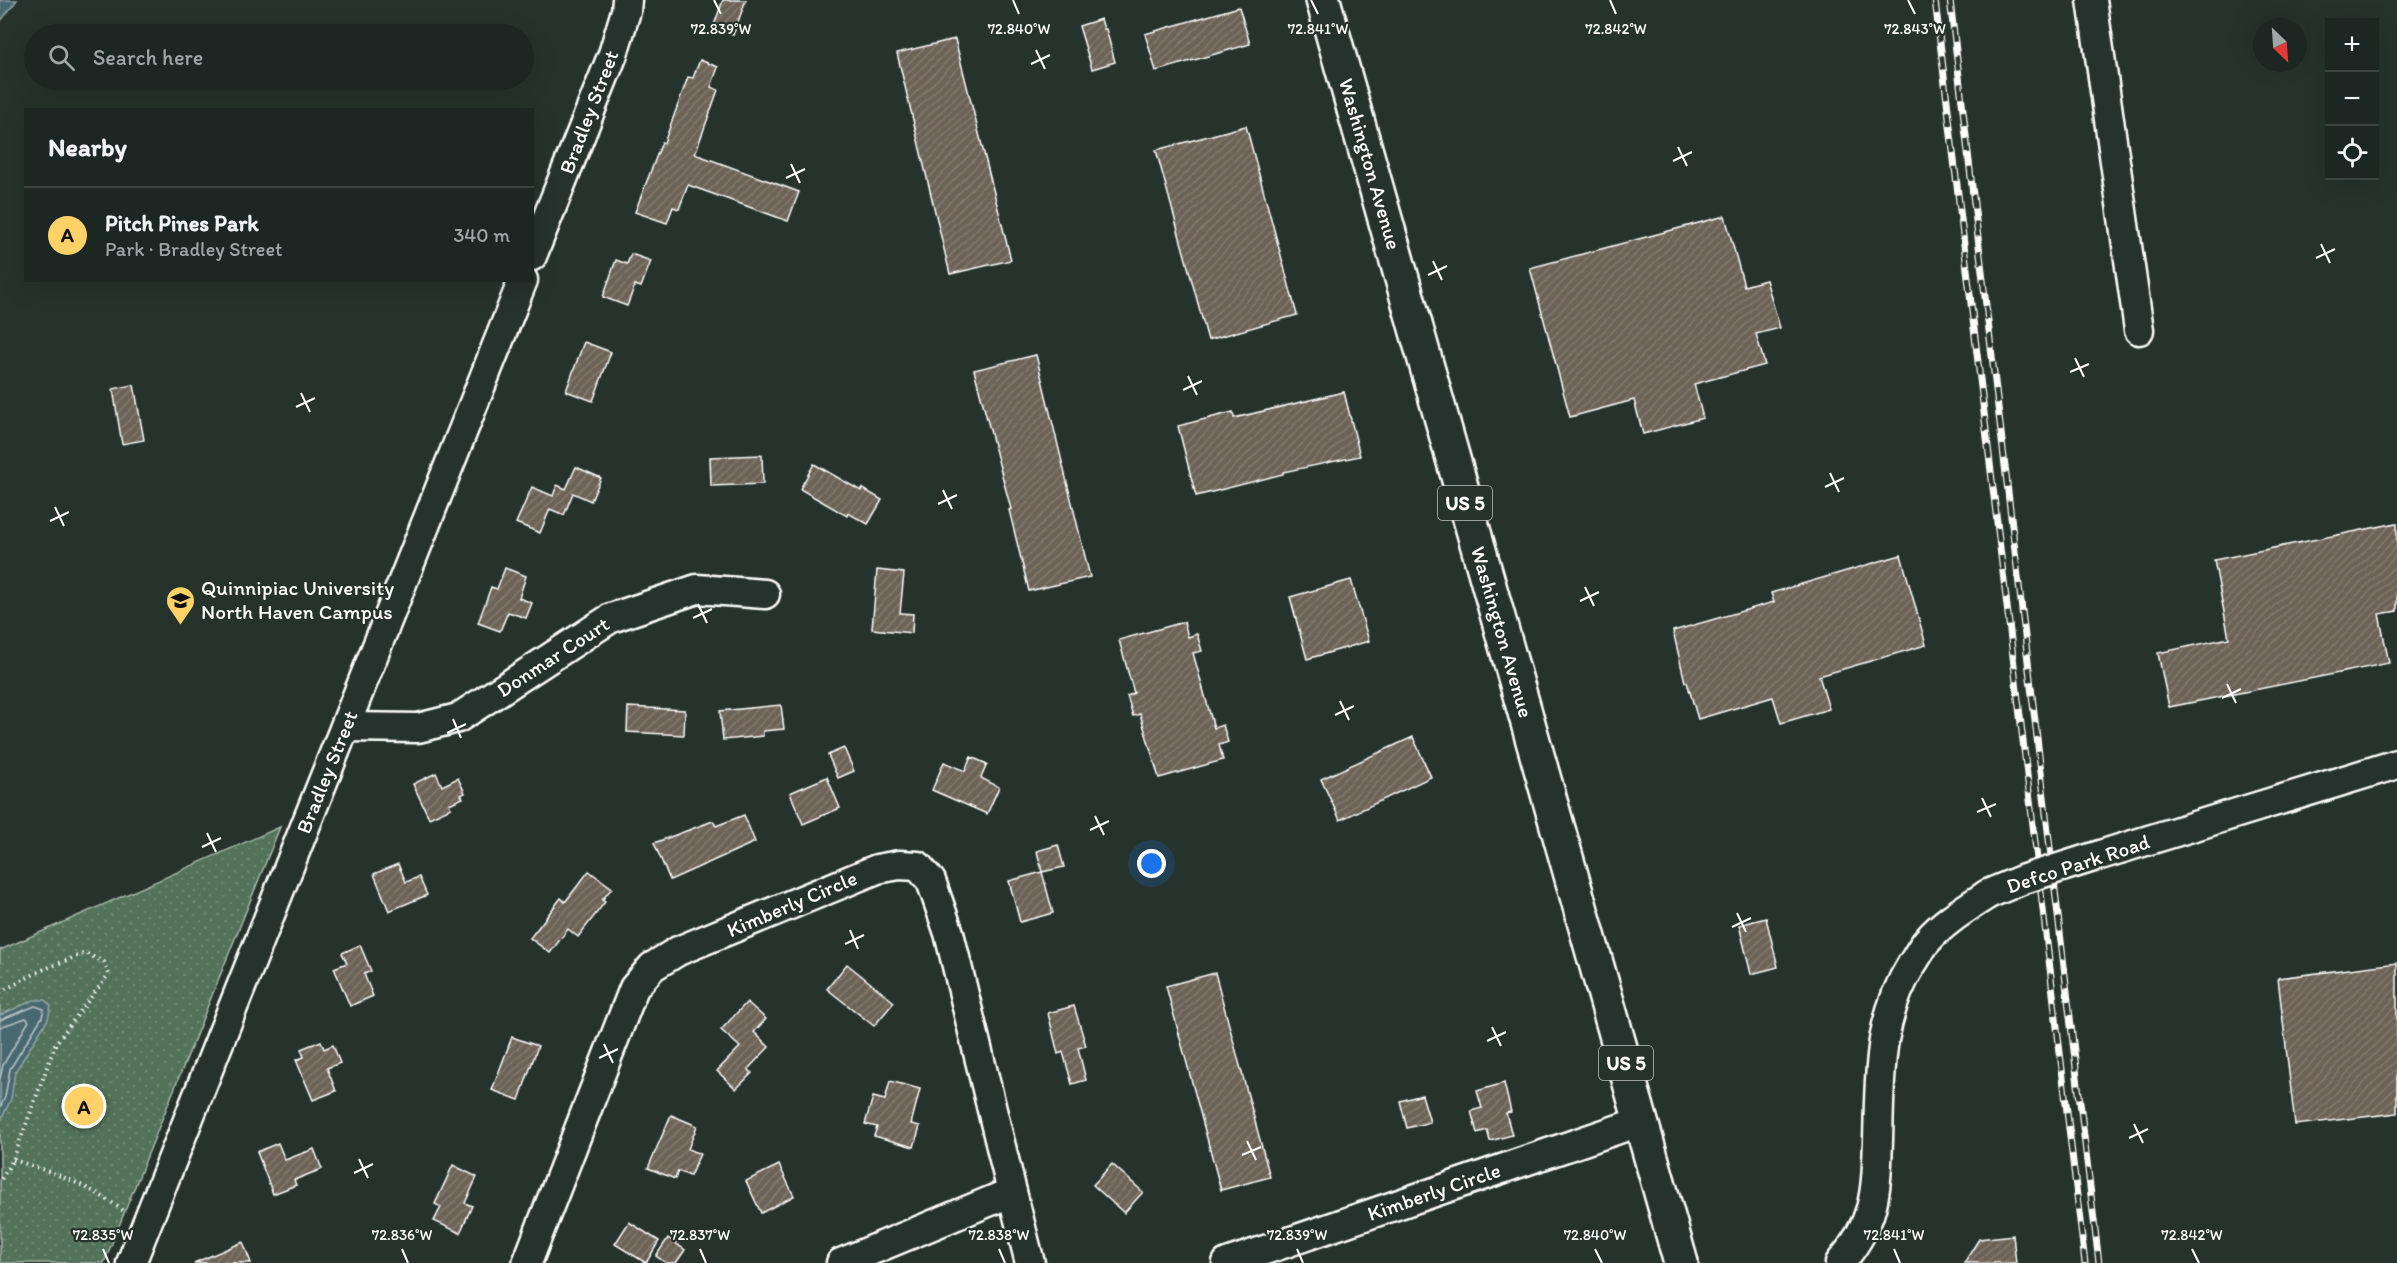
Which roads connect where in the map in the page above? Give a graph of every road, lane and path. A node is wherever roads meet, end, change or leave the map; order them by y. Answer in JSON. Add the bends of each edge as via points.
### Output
{"nodes":[{"id":1,"x":627,"y":0,"type":"edge"},
{"id":2,"x":1323,"y":0,"type":"edge"},
{"id":3,"x":2092,"y":0,"type":"edge"},
{"id":4,"x":534,"y":250,"type":"edge"},
{"id":5,"x":522,"y":282,"type":"edge"},
{"id":6,"x":2139,"y":330,"type":"dead end"},
{"id":7,"x":765,"y":594,"type":"dead end"},
{"id":8,"x":345,"y":727,"type":"junction"},
{"id":9,"x":2397,"y":764,"type":"edge"},
{"id":10,"x":0,"y":992,"type":"edge"},
{"id":11,"x":1642,"y":1121,"type":"junction"},
{"id":12,"x":13,"y":1160,"type":"junction"},
{"id":13,"x":0,"y":1181,"type":"edge"},
{"id":14,"x":1012,"y":1192,"type":"junction"},
{"id":15,"x":130,"y":1216,"type":"dead end"},
{"id":16,"x":131,"y":1263,"type":"edge"},
{"id":17,"x":527,"y":1263,"type":"edge"},
{"id":18,"x":841,"y":1263,"type":"edge"},
{"id":19,"x":1030,"y":1263,"type":"edge"},
{"id":20,"x":1227,"y":1263,"type":"edge"},
{"id":21,"x":1681,"y":1263,"type":"edge"},
{"id":22,"x":1840,"y":1263,"type":"edge"}],
"edges":[{"from":1,"to":4,"type":"street","name":"Bradley Street","via":[[613,54]]},
{"from":2,"to":11,"type":"main road","name":"Washington Avenue","number":"US 5"},
{"from":3,"to":6,"type":"street"},
{"from":5,"to":8,"type":"street","name":"Bradley Street"},
{"from":7,"to":8,"type":"street","name":"Donmar Court","via":[[697,589],[611,618],[458,718],[418,728]]},
{"from":8,"to":16,"type":"street","name":"Bradley Street"},
{"from":9,"to":22,"type":"street","name":"Defco Park Road","bridge":true,"via":[[2024,879],[1988,894],[1954,916],[1926,942],[1888,1015],[1880,1056],[1876,1188],[1869,1219],[1857,1243]]},
{"from":10,"to":12,"type":"path","via":[[84,953],[104,962],[109,974],[56,1043]]},
{"from":11,"to":20,"type":"street","name":"Kimberly Circle"},
{"from":11,"to":21,"type":"main road","name":"Washington Avenue","number":"US 5"},
{"from":12,"to":13,"type":"path"},
{"from":12,"to":15,"type":"path","via":[[60,1174]]},
{"from":14,"to":17,"type":"street","name":"Kimberly Circle","via":[[946,922],[932,881],[918,866],[899,865],[877,869],[678,951],[652,967],[634,988]]},
{"from":14,"to":18,"type":"street"},
{"from":14,"to":19,"type":"street","name":"Kimberly Circle"}]}
